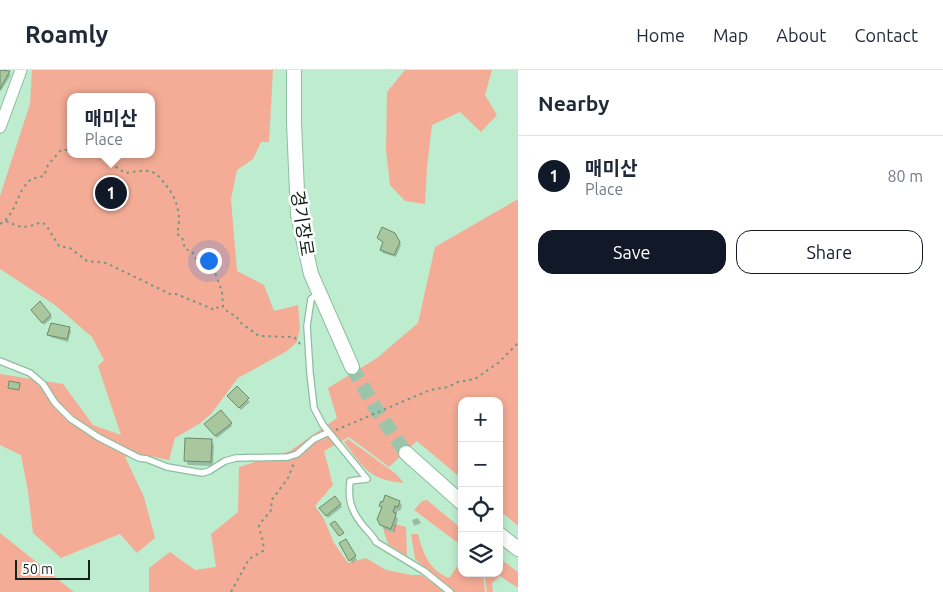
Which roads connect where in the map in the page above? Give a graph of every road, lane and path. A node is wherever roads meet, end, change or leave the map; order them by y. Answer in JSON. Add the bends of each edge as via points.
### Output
{"nodes":[{"id":1,"x":21,"y":70,"type":"edge"},
{"id":2,"x":294,"y":70,"type":"edge"},
{"id":3,"x":0,"y":127,"type":"edge"},
{"id":4,"x":67,"y":150,"type":"edge"},
{"id":5,"x":102,"y":158,"type":"edge"},
{"id":6,"x":6,"y":221,"type":"junction"},
{"id":7,"x":0,"y":224,"type":"edge"},
{"id":8,"x":319,"y":293,"type":"junction"},
{"id":9,"x":223,"y":307,"type":"junction"},
{"id":10,"x":518,"y":343,"type":"edge"},
{"id":11,"x":309,"y":355,"type":"junction"},
{"id":12,"x":0,"y":361,"type":"edge"},
{"id":13,"x":352,"y":367,"type":"tunnel mouth"},
{"id":14,"x":329,"y":432,"type":"junction"},
{"id":15,"x":406,"y":453,"type":"tunnel mouth"},
{"id":16,"x":298,"y":454,"type":"junction"},
{"id":17,"x":458,"y":499,"type":"edge"},
{"id":18,"x":503,"y":537,"type":"edge"},
{"id":19,"x":518,"y":549,"type":"edge"},
{"id":20,"x":231,"y":592,"type":"edge"},
{"id":21,"x":450,"y":592,"type":"edge"}],
"edges":[{"from":1,"to":3,"type":"street"},
{"from":2,"to":8,"type":"street","name":"경기장로","via":[[298,215],[311,274]]},
{"from":4,"to":6,"type":"path","via":[[61,150],[48,165],[44,176],[31,179]]},
{"from":5,"to":9,"type":"path","via":[[125,173],[156,173],[171,190],[177,200],[180,226],[177,234],[182,237],[185,249],[192,251],[198,261],[216,275]]},
{"from":6,"to":7,"type":"path"},
{"from":6,"to":9,"type":"path","via":[[28,228],[41,222],[59,246],[70,248],[87,261],[106,263],[170,294],[215,310]]},
{"from":8,"to":11,"type":"lane","via":[[311,299],[308,312]]},
{"from":8,"to":13,"type":"street","name":"경기장로"},
{"from":9,"to":11,"type":"path","via":[[259,336],[294,337],[303,354]]},
{"from":10,"to":14,"type":"path","via":[[474,379],[430,390]]},
{"from":11,"to":14,"type":"lane","via":[[314,408]]},
{"from":12,"to":16,"type":"lane","via":[[30,372],[43,384],[55,404],[98,437],[139,458],[167,467],[202,473],[236,458]]},
{"from":14,"to":16,"type":"lane","via":[[314,439]]},
{"from":14,"to":21,"type":"lane","via":[[367,479],[350,481],[348,496],[362,524],[376,542],[424,571]]},
{"from":15,"to":17,"type":"street"},
{"from":16,"to":20,"type":"path","via":[[288,478],[271,501],[272,509],[260,525],[264,543],[262,551],[249,559]]},
{"from":18,"to":19,"type":"street"}]}
